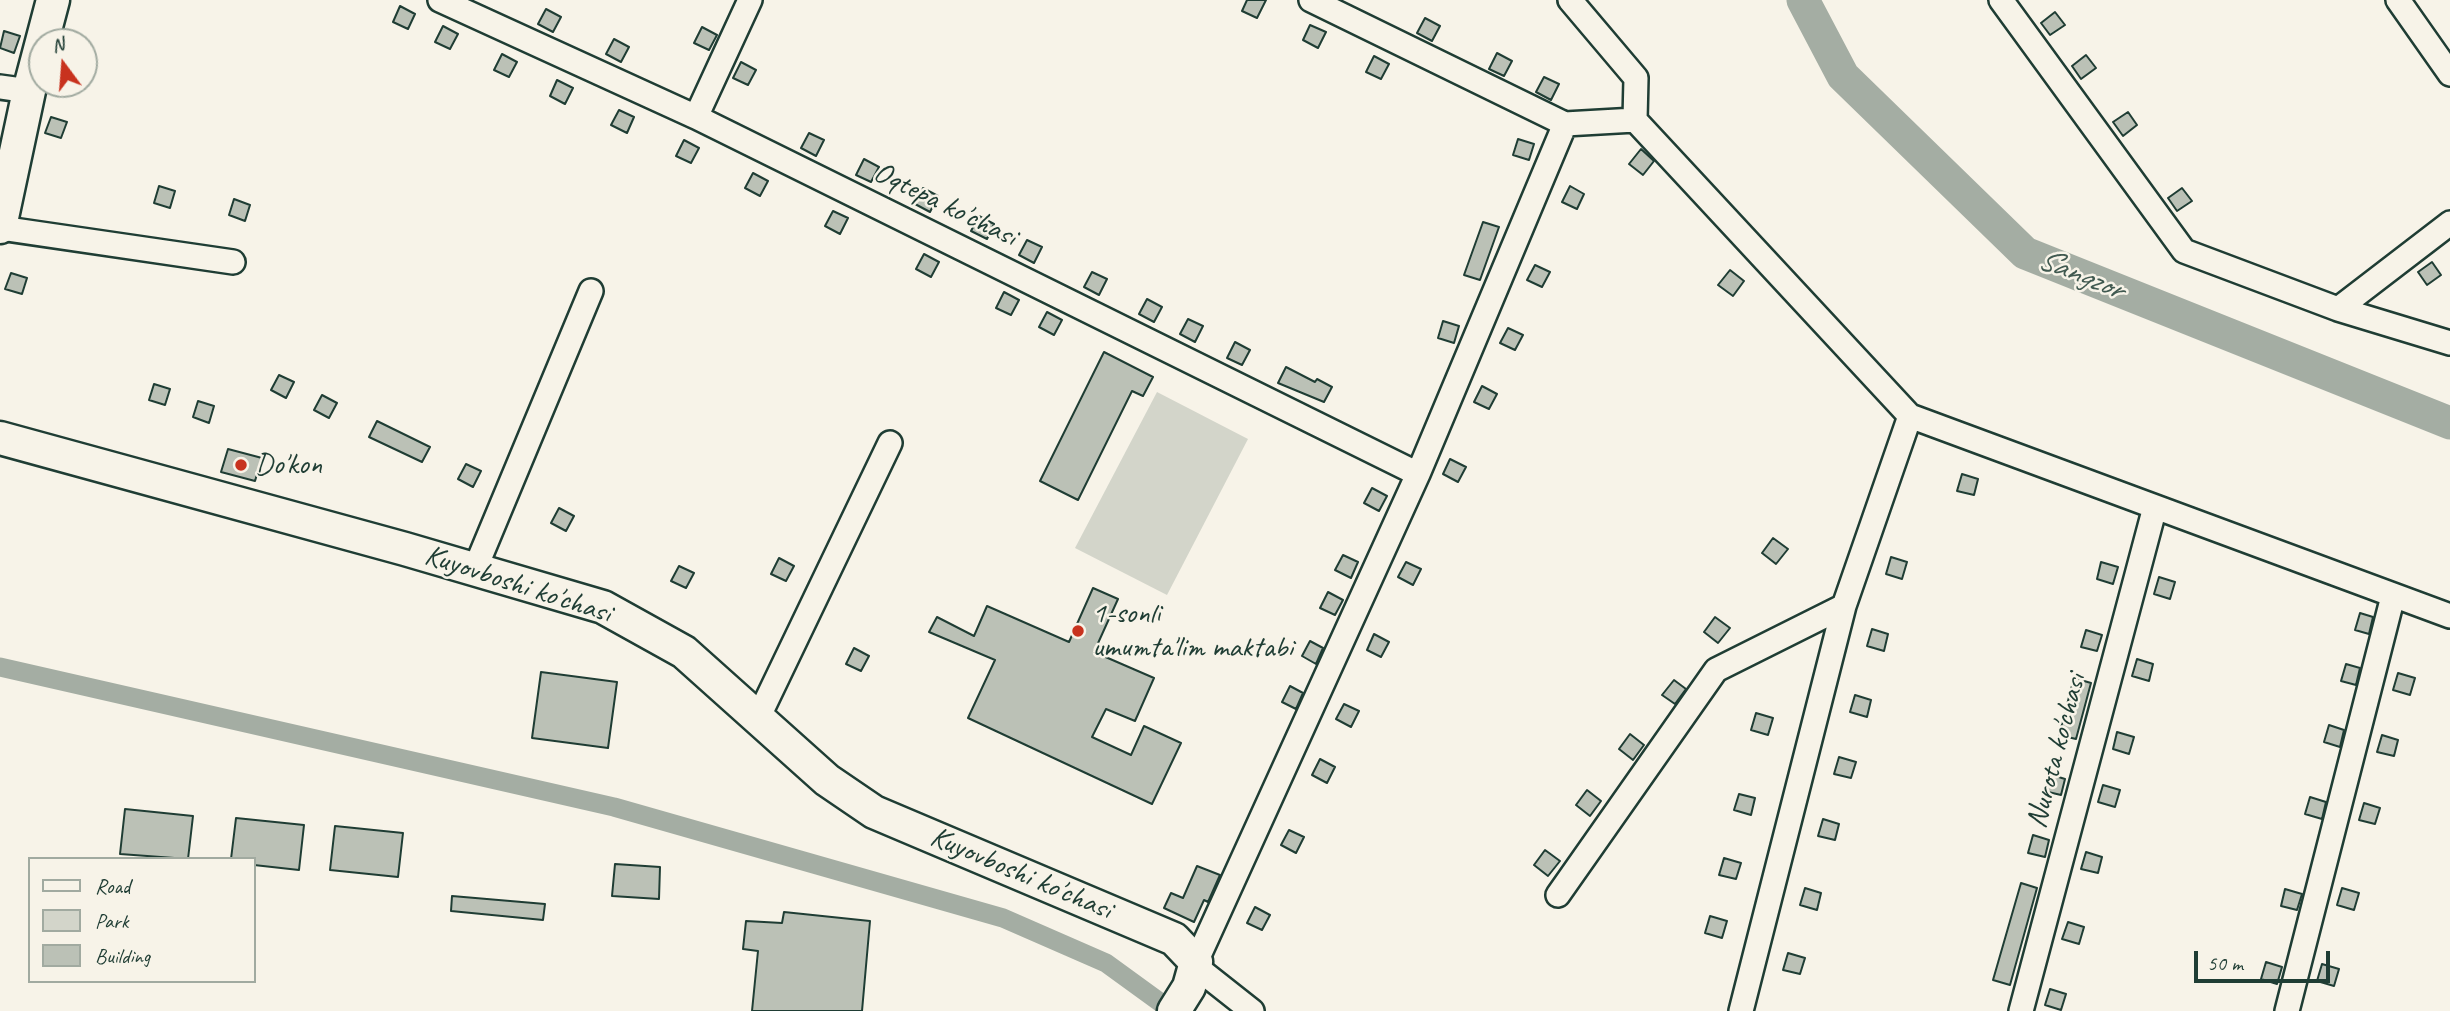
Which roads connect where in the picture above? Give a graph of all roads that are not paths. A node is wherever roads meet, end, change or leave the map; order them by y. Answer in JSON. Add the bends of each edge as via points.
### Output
{"nodes":[{"id":1,"x":53,"y":0,"type":"edge"},
{"id":2,"x":440,"y":0,"type":"edge"},
{"id":3,"x":750,"y":0,"type":"edge"},
{"id":4,"x":1311,"y":0,"type":"edge"},
{"id":5,"x":1570,"y":0,"type":"edge"},
{"id":6,"x":2001,"y":0,"type":"edge"},
{"id":7,"x":2398,"y":0,"type":"edge"},
{"id":8,"x":2450,"y":74,"type":"edge"},
{"id":9,"x":15,"y":89,"type":"edge"},
{"id":10,"x":696,"y":117,"type":"junction"},
{"id":11,"x":1635,"y":120,"type":"junction"},
{"id":12,"x":1565,"y":124,"type":"junction"},
{"id":13,"x":2450,"y":223,"type":"edge"},
{"id":14,"x":0,"y":227,"type":"edge"},
{"id":15,"x":233,"y":262,"type":"dead end"},
{"id":16,"x":591,"y":290,"type":"dead end"},
{"id":17,"x":2339,"y":309,"type":"junction"},
{"id":18,"x":2450,"y":343,"type":"edge"},
{"id":19,"x":1910,"y":416,"type":"junction"},
{"id":20,"x":0,"y":438,"type":"edge"},
{"id":21,"x":890,"y":443,"type":"dead end"},
{"id":22,"x":1418,"y":474,"type":"junction"},
{"id":23,"x":2155,"y":508,"type":"junction"},
{"id":24,"x":475,"y":569,"type":"junction"},
{"id":25,"x":2393,"y":596,"type":"junction"},
{"id":26,"x":1844,"y":606,"type":"junction"},
{"id":27,"x":2450,"y":616,"type":"edge"},
{"id":28,"x":758,"y":718,"type":"junction"},
{"id":29,"x":1558,"y":895,"type":"dead end"},
{"id":30,"x":1188,"y":981,"type":"edge"},
{"id":31,"x":1252,"y":1011,"type":"edge"},
{"id":32,"x":1741,"y":1011,"type":"edge"},
{"id":33,"x":2021,"y":1011,"type":"edge"},
{"id":34,"x":2287,"y":1011,"type":"edge"}],
"edges":[{"from":1,"to":9,"type":"main road"},
{"from":2,"to":10,"type":"street","name":"Oqtepa ko'chasi"},
{"from":3,"to":10,"type":"street"},
{"from":4,"to":12,"type":"street"},
{"from":5,"to":11,"type":"street","via":[[1636,78]]},
{"from":6,"to":17,"type":"street","via":[[2184,251]]},
{"from":7,"to":8,"type":"street"},
{"from":9,"to":14,"type":"main road"},
{"from":10,"to":22,"type":"street","name":"Oqtepa ko'chasi"},
{"from":11,"to":12,"type":"street"},
{"from":11,"to":19,"type":"street"},
{"from":12,"to":22,"type":"street"},
{"from":13,"to":17,"type":"street"},
{"from":14,"to":15,"type":"street"},
{"from":16,"to":24,"type":"street"},
{"from":17,"to":18,"type":"street"},
{"from":19,"to":23,"type":"street"},
{"from":19,"to":26,"type":"street"},
{"from":20,"to":24,"type":"main road","name":"Kuyovboshi ko'chasi"},
{"from":21,"to":28,"type":"street"},
{"from":22,"to":30,"type":"street"},
{"from":23,"to":25,"type":"street"},
{"from":23,"to":33,"type":"street","name":"Nurota ko'chasi"},
{"from":24,"to":28,"type":"main road","name":"Kuyovboshi ko'chasi","via":[[603,607],[684,652]]},
{"from":25,"to":27,"type":"street"},
{"from":25,"to":34,"type":"street"},
{"from":26,"to":29,"type":"street","via":[[1716,670]]},
{"from":26,"to":32,"type":"street"},
{"from":28,"to":30,"type":"main road","name":"Kuyovboshi ko'chasi","via":[[827,780],[874,812],[1174,939]]},
{"from":30,"to":31,"type":"street","name":"Kuyovboshi ko'chasi"}]}
